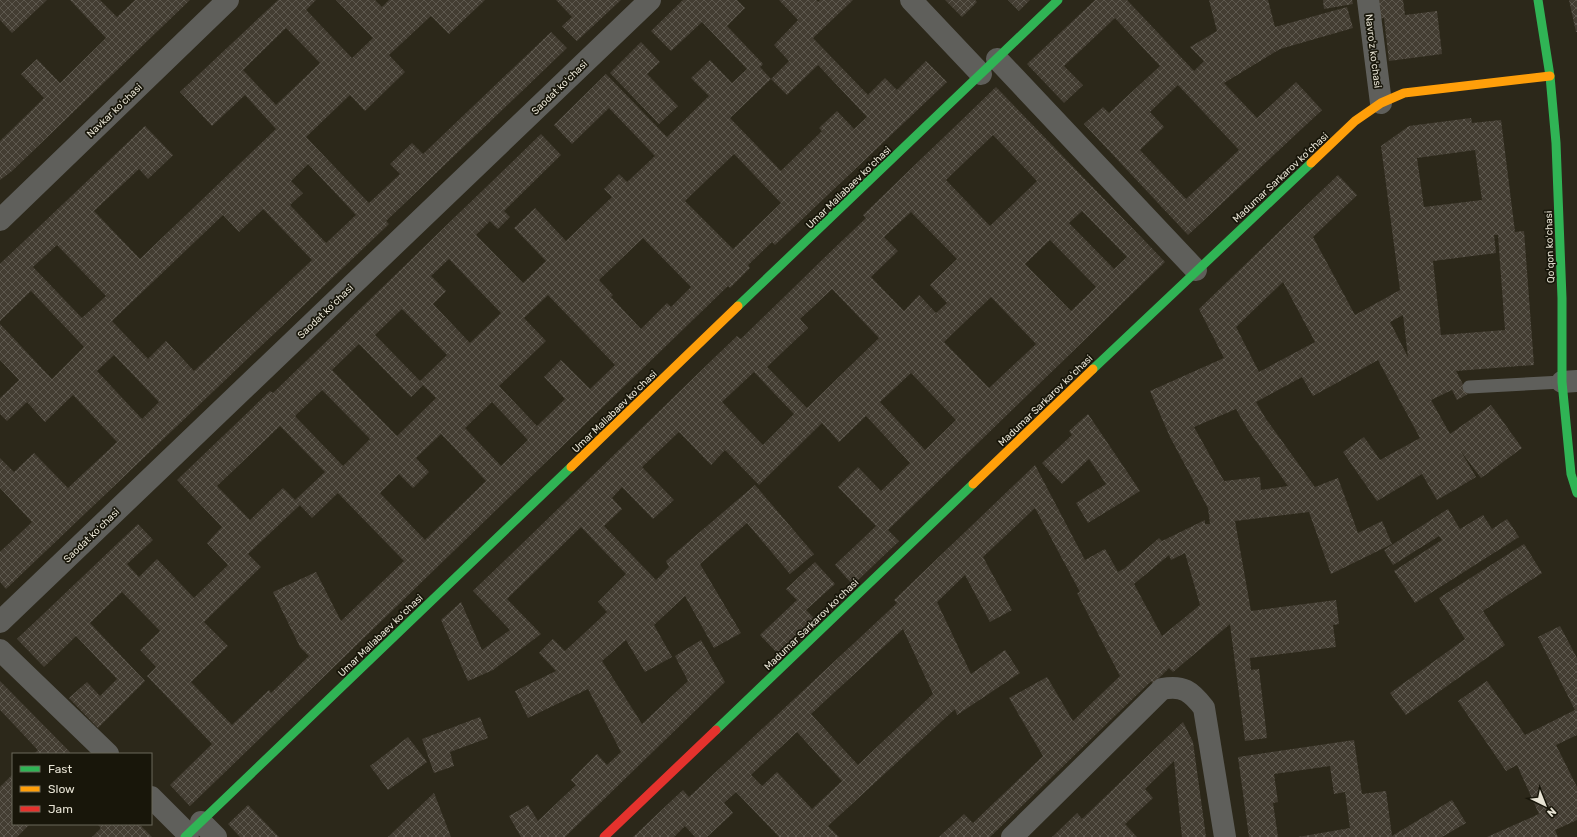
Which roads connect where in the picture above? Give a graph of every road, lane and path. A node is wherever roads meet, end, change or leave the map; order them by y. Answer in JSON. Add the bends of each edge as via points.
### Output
{"nodes":[{"id":1,"x":228,"y":0,"type":"edge"},
{"id":2,"x":650,"y":0,"type":"edge"},
{"id":3,"x":911,"y":0,"type":"edge"},
{"id":4,"x":1058,"y":0,"type":"edge"},
{"id":5,"x":1368,"y":0,"type":"edge"},
{"id":6,"x":1538,"y":0,"type":"edge"},
{"id":7,"x":997,"y":59,"type":"junction"},
{"id":8,"x":981,"y":74,"type":"junction"},
{"id":9,"x":1550,"y":76,"type":"junction"},
{"id":10,"x":1381,"y":103,"type":"junction"},
{"id":11,"x":0,"y":220,"type":"edge"},
{"id":12,"x":1196,"y":270,"type":"junction"},
{"id":13,"x":1570,"y":381,"type":"edge"},
{"id":14,"x":1469,"y":387,"type":"dead end"},
{"id":15,"x":1577,"y":493,"type":"edge"},
{"id":16,"x":4,"y":610,"type":"edge"},
{"id":17,"x":0,"y":650,"type":"edge"},
{"id":18,"x":107,"y":753,"type":"edge"},
{"id":19,"x":152,"y":798,"type":"edge"},
{"id":20,"x":197,"y":833,"type":"edge"},
{"id":21,"x":604,"y":837,"type":"edge"},
{"id":22,"x":1012,"y":837,"type":"edge"},
{"id":23,"x":1225,"y":837,"type":"edge"}],
"edges":[{"from":1,"to":11,"type":"street","name":"Navkar koʻchasi"},
{"from":2,"to":16,"type":"street","name":"Saodat koʻchasi"},
{"from":3,"to":8,"type":"street"},
{"from":4,"to":7,"type":"street","name":"Umar Mallabaev koʻchasi"},
{"from":5,"to":10,"type":"street","name":"Navroʻz koʻchasi"},
{"from":6,"to":9,"type":"street","name":"Qoʻqon koʻchasi"},
{"from":7,"to":8,"type":"street","name":"Umar Mallabaev koʻchasi"},
{"from":7,"to":12,"type":"street"},
{"from":8,"to":20,"type":"street","name":"Umar Mallabaev koʻchasi"},
{"from":9,"to":10,"type":"street","name":"Madumar Sarkarov koʻchasi","via":[[1404,93]]},
{"from":9,"to":13,"type":"street","name":"Qoʻqon koʻchasi","via":[[1556,143],[1562,298]]},
{"from":10,"to":12,"type":"street","name":"Madumar Sarkarov koʻchasi","via":[[1355,121]]},
{"from":12,"to":21,"type":"street","name":"Madumar Sarkarov koʻchasi"},
{"from":13,"to":14,"type":"lane"},
{"from":13,"to":15,"type":"street","name":"Qoʻqon koʻchasi","via":[[1571,474]]},
{"from":17,"to":18,"type":"street"},
{"from":19,"to":20,"type":"street"},
{"from":22,"to":23,"type":"street","via":[[1162,690],[1171,687],[1182,688],[1195,696],[1204,708]]}]}
